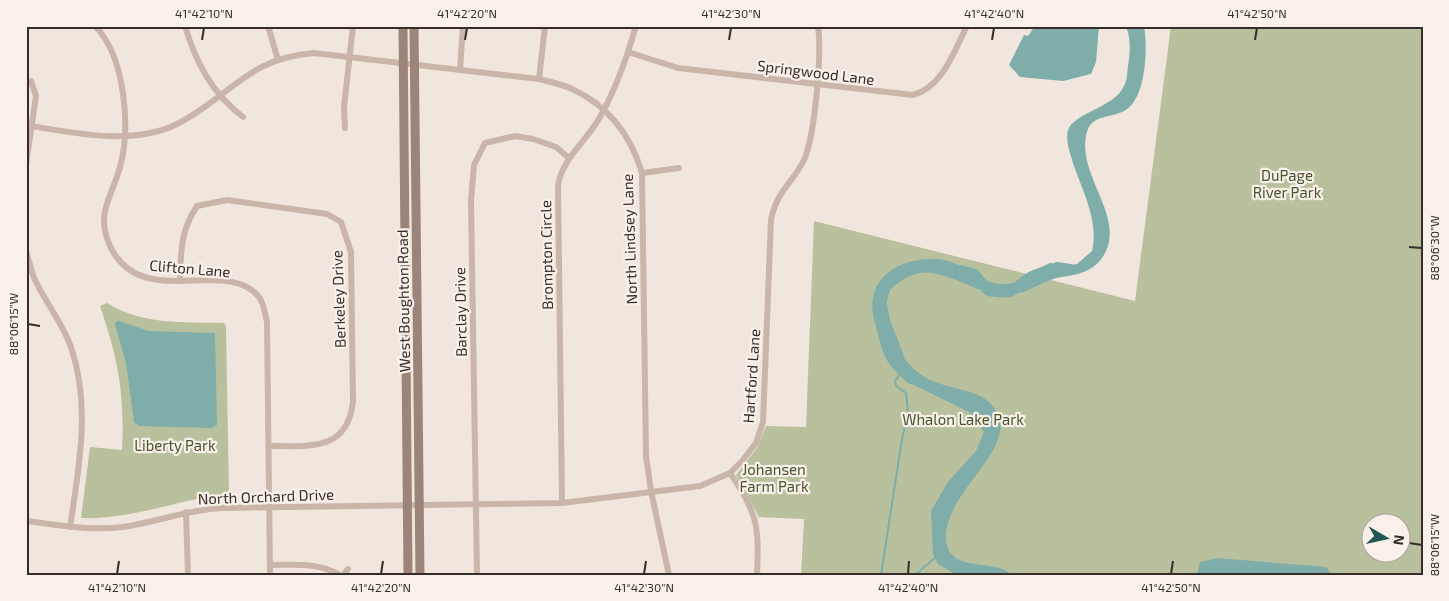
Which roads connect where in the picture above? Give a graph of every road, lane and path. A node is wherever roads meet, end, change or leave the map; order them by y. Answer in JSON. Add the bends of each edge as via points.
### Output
{"nodes":[{"id":1,"x":95,"y":26,"type":"edge"},
{"id":2,"x":185,"y":26,"type":"edge"},
{"id":3,"x":268,"y":26,"type":"edge"},
{"id":4,"x":353,"y":26,"type":"edge"},
{"id":5,"x":403,"y":26,"type":"edge"},
{"id":6,"x":414,"y":26,"type":"edge"},
{"id":7,"x":463,"y":26,"type":"edge"},
{"id":8,"x":545,"y":26,"type":"edge"},
{"id":9,"x":636,"y":26,"type":"edge"},
{"id":10,"x":818,"y":26,"type":"edge"},
{"id":11,"x":966,"y":26,"type":"edge"},
{"id":12,"x":628,"y":52,"type":"junction"},
{"id":13,"x":351,"y":56,"type":"junction"},
{"id":14,"x":278,"y":60,"type":"junction"},
{"id":15,"x":404,"y":63,"type":"junction"},
{"id":16,"x":414,"y":64,"type":"junction"},
{"id":17,"x":460,"y":70,"type":"junction"},
{"id":18,"x":539,"y":79,"type":"junction"},
{"id":19,"x":31,"y":82,"type":"dead end"},
{"id":20,"x":816,"y":84,"type":"junction"},
{"id":21,"x":221,"y":94,"type":"junction"},
{"id":22,"x":604,"y":110,"type":"junction"},
{"id":23,"x":243,"y":116,"type":"dead end"},
{"id":24,"x":29,"y":125,"type":"edge"},
{"id":25,"x":345,"y":128,"type":"dead end"},
{"id":26,"x":124,"y":136,"type":"junction"},
{"id":27,"x":570,"y":158,"type":"junction"},
{"id":28,"x":26,"y":164,"type":"edge"},
{"id":29,"x":679,"y":168,"type":"dead end"},
{"id":30,"x":642,"y":173,"type":"junction"},
{"id":31,"x":26,"y":251,"type":"edge"},
{"id":32,"x":180,"y":281,"type":"junction"},
{"id":33,"x":268,"y":446,"type":"junction"},
{"id":34,"x":730,"y":473,"type":"junction"},
{"id":35,"x":651,"y":491,"type":"junction"},
{"id":36,"x":562,"y":503,"type":"junction"},
{"id":37,"x":408,"y":504,"type":"junction"},
{"id":38,"x":419,"y":504,"type":"junction"},
{"id":39,"x":475,"y":504,"type":"junction"},
{"id":40,"x":269,"y":506,"type":"junction"},
{"id":41,"x":186,"y":512,"type":"junction"},
{"id":42,"x":26,"y":521,"type":"edge"},
{"id":43,"x":70,"y":527,"type":"junction"},
{"id":44,"x":270,"y":565,"type":"junction"},
{"id":45,"x":348,"y":569,"type":"dead end"},
{"id":46,"x":188,"y":575,"type":"edge"},
{"id":47,"x":270,"y":575,"type":"edge"},
{"id":48,"x":342,"y":575,"type":"edge"},
{"id":49,"x":408,"y":575,"type":"edge"},
{"id":50,"x":420,"y":575,"type":"edge"},
{"id":51,"x":477,"y":575,"type":"edge"},
{"id":52,"x":669,"y":575,"type":"edge"},
{"id":53,"x":757,"y":575,"type":"edge"}],
"edges":[{"from":1,"to":26,"type":"street","name":"Clifton Lane","via":[[108,43],[122,87]]},
{"from":2,"to":21,"type":"street","via":[[197,62]]},
{"from":3,"to":14,"type":"street"},
{"from":4,"to":13,"type":"street"},
{"from":5,"to":15,"type":"main road","name":"West Boughton Road"},
{"from":6,"to":16,"type":"main road","name":"West Boughton Road"},
{"from":7,"to":17,"type":"street"},
{"from":8,"to":18,"type":"street"},
{"from":9,"to":12,"type":"street","name":"Brompton Circle"},
{"from":10,"to":20,"type":"street","name":"Hartford Lane","via":[[820,51]]},
{"from":11,"to":20,"type":"street","name":"Springwood Lane","via":[[937,80],[921,93],[905,95]]},
{"from":12,"to":20,"type":"street","name":"Springwood Lane","via":[[678,68]]},
{"from":12,"to":22,"type":"street","name":"Brompton Circle"},
{"from":13,"to":14,"type":"street","via":[[314,53]]},
{"from":13,"to":15,"type":"street"},
{"from":13,"to":25,"type":"street","via":[[344,107]]},
{"from":14,"to":21,"type":"street","via":[[245,76]]},
{"from":15,"to":16,"type":"street","name":"North Lindsey Lane"},
{"from":15,"to":37,"type":"main road","name":"West Boughton Road"},
{"from":16,"to":17,"type":"street","name":"North Lindsey Lane"},
{"from":16,"to":38,"type":"main road","name":"West Boughton Road"},
{"from":17,"to":18,"type":"street","name":"North Lindsey Lane"},
{"from":18,"to":22,"type":"street","name":"North Lindsey Lane","via":[[573,89]]},
{"from":19,"to":24,"type":"street","via":[[36,96]]},
{"from":20,"to":34,"type":"street","name":"Hartford Lane","via":[[807,152],[778,197],[771,220],[763,422],[750,453]]},
{"from":21,"to":23,"type":"street"},
{"from":21,"to":26,"type":"street","via":[[163,130]]},
{"from":22,"to":27,"type":"street","name":"Brompton Circle"},
{"from":22,"to":30,"type":"street","name":"North Lindsey Lane","via":[[624,131],[635,149]]},
{"from":24,"to":26,"type":"street"},
{"from":24,"to":28,"type":"street"},
{"from":26,"to":32,"type":"street","name":"Clifton Lane","via":[[120,167],[104,208],[108,240],[118,258],[139,275],[158,281]]},
{"from":27,"to":36,"type":"street","name":"Brompton Circle","via":[[560,175],[558,197]]},
{"from":27,"to":39,"type":"street","name":"Barclay Drive","via":[[542,141],[515,136],[485,143],[474,165],[471,201]]},
{"from":29,"to":30,"type":"street"},
{"from":30,"to":35,"type":"street","name":"North Lindsey Lane","via":[[646,444]]},
{"from":31,"to":43,"type":"street","via":[[35,279],[64,330],[78,372],[83,426]]},
{"from":32,"to":33,"type":"street","name":"Clifton Lane","via":[[227,282],[244,287],[259,297],[267,322]]},
{"from":32,"to":33,"type":"street","name":"Berkeley Drive","via":[[181,241],[197,206],[227,200],[327,214],[341,222],[351,257],[353,400],[350,416],[341,435],[330,442]]},
{"from":33,"to":40,"type":"street","name":"Clifton Lane"},
{"from":34,"to":35,"type":"street","name":"Hartford Lane","via":[[700,486]]},
{"from":34,"to":53,"type":"street","via":[[754,515],[758,535]]},
{"from":35,"to":36,"type":"street","name":"Hartford Lane"},
{"from":35,"to":52,"type":"street","name":"North Lindsey Lane"},
{"from":36,"to":39,"type":"street","name":"Hartford Lane"},
{"from":37,"to":38,"type":"street","name":"North Orchard Drive"},
{"from":37,"to":40,"type":"street","name":"North Orchard Drive"},
{"from":37,"to":49,"type":"main road","name":"West Boughton Road"},
{"from":38,"to":39,"type":"street","name":"Hartford Lane"},
{"from":38,"to":50,"type":"main road","name":"West Boughton Road"},
{"from":39,"to":51,"type":"street","name":"Barclay Drive"},
{"from":40,"to":41,"type":"street","name":"North Orchard Drive"},
{"from":40,"to":44,"type":"street","name":"Clifton Lane"},
{"from":41,"to":43,"type":"street","name":"North Orchard Drive","via":[[120,527]]},
{"from":41,"to":46,"type":"street"},
{"from":42,"to":43,"type":"street","name":"North Orchard Drive"},
{"from":44,"to":47,"type":"street","name":"Clifton Lane"},
{"from":44,"to":48,"type":"street","via":[[307,565],[331,569]]},
{"from":45,"to":48,"type":"street"}]}
